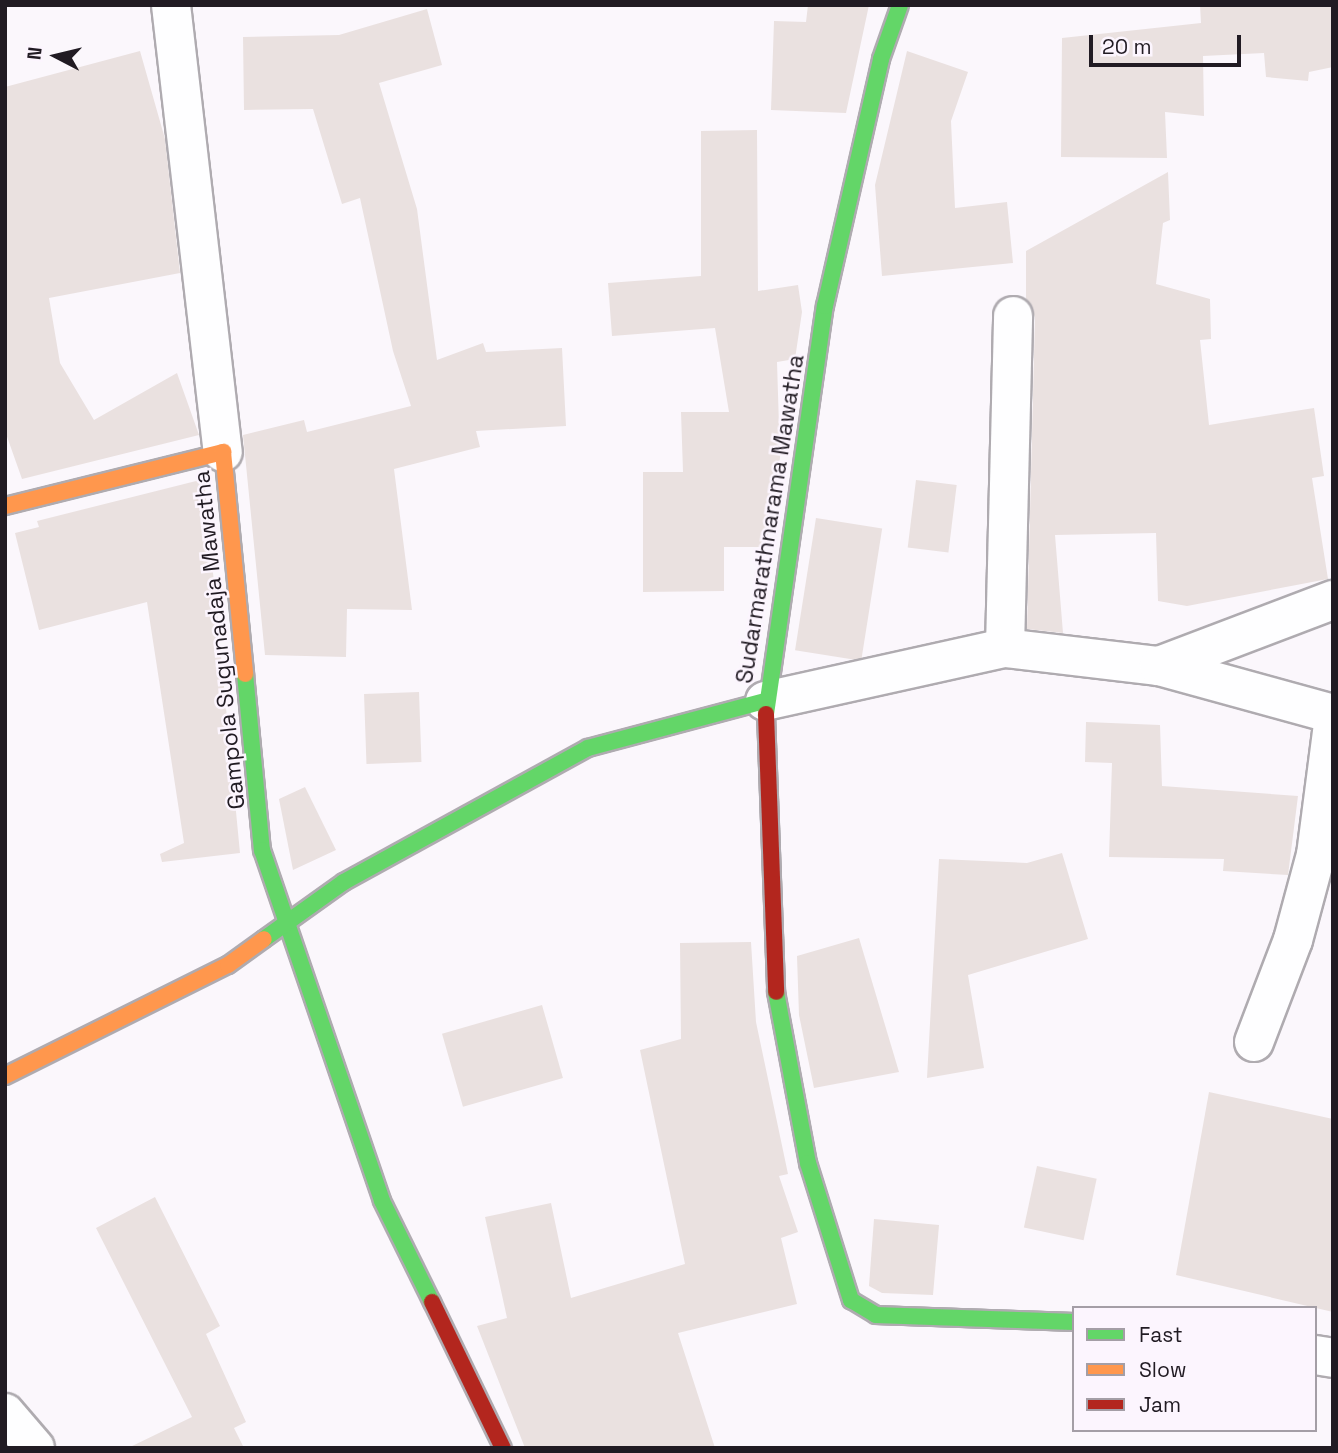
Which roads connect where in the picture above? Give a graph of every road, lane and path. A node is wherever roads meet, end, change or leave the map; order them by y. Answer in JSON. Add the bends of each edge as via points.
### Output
{"nodes":[{"id":1,"x":171,"y":5,"type":"edge"},
{"id":2,"x":900,"y":5,"type":"edge"},
{"id":3,"x":1013,"y":316,"type":"dead end"},
{"id":4,"x":223,"y":452,"type":"junction"},
{"id":5,"x":5,"y":506,"type":"edge"},
{"id":6,"x":1333,"y":600,"type":"edge"},
{"id":7,"x":1005,"y":648,"type":"junction"},
{"id":8,"x":1159,"y":666,"type":"junction"},
{"id":9,"x":765,"y":701,"type":"junction"},
{"id":10,"x":1333,"y":715,"type":"edge"},
{"id":11,"x":1333,"y":724,"type":"edge"},
{"id":12,"x":291,"y":918,"type":"junction"},
{"id":13,"x":1254,"y":1042,"type":"dead end"},
{"id":14,"x":5,"y":1076,"type":"edge"},
{"id":15,"x":1072,"y":1322,"type":"edge"},
{"id":16,"x":5,"y":1413,"type":"edge"},
{"id":17,"x":35,"y":1448,"type":"edge"},
{"id":18,"x":503,"y":1448,"type":"edge"}],
"edges":[{"from":1,"to":4,"type":"street"},
{"from":2,"to":9,"type":"street","name":"Sudarmarathnarama Mawatha","via":[[881,59],[825,306]]},
{"from":3,"to":7,"type":"street"},
{"from":4,"to":5,"type":"street","name":"Gampola Sugunadaja Mawatha"},
{"from":4,"to":12,"type":"street","name":"Gampola Sugunadaja Mawatha","via":[[262,850]]},
{"from":6,"to":8,"type":"street"},
{"from":7,"to":8,"type":"street"},
{"from":7,"to":9,"type":"street"},
{"from":8,"to":10,"type":"street"},
{"from":9,"to":12,"type":"street","name":"Sudarmarathnarama Mawatha","via":[[588,748],[344,882]]},
{"from":9,"to":15,"type":"street","via":[[777,1018],[808,1163],[851,1300],[876,1315]]},
{"from":11,"to":13,"type":"street","via":[[1316,855],[1293,940]]},
{"from":12,"to":14,"type":"street","name":"Sudarmarathnarama Mawatha","via":[[228,965]]},
{"from":12,"to":18,"type":"street","name":"Gampola Sugunadaja Mawatha","via":[[382,1200]]},
{"from":16,"to":17,"type":"street"}]}
